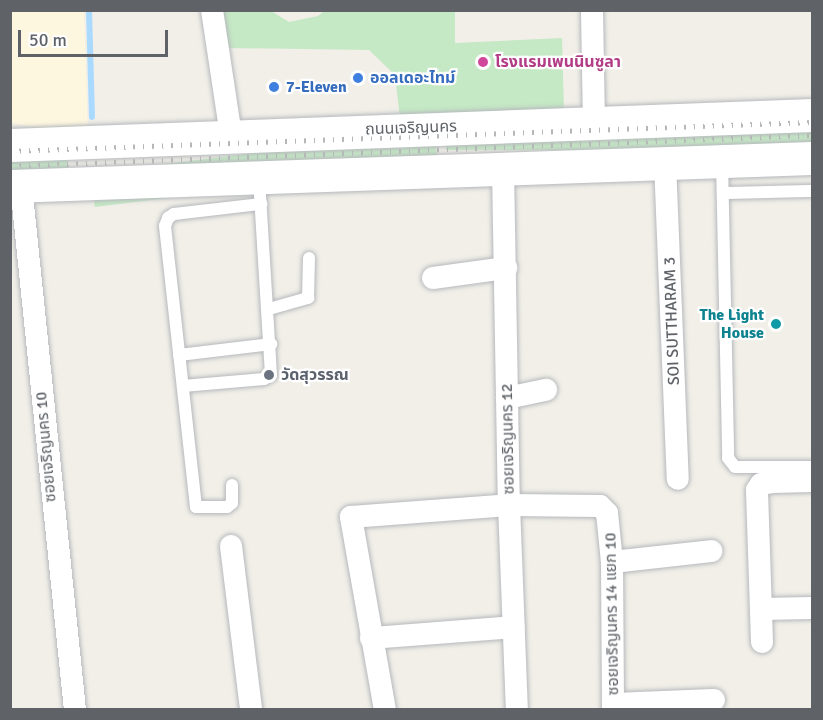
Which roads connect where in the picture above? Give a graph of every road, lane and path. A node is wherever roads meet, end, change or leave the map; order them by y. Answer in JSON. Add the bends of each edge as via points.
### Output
{"nodes":[{"id":1,"x":213,"y":10,"type":"edge"},
{"id":2,"x":592,"y":10,"type":"edge"},
{"id":3,"x":813,"y":115,"type":"edge"},
{"id":4,"x":594,"y":120,"type":"junction"},
{"id":5,"x":440,"y":127,"type":"junction"},
{"id":6,"x":231,"y":135,"type":"junction"},
{"id":7,"x":73,"y":142,"type":"junction"},
{"id":8,"x":10,"y":145,"type":"edge"},
{"id":9,"x":813,"y":158,"type":"edge"},
{"id":10,"x":722,"y":160,"type":"junction"},
{"id":11,"x":665,"y":162,"type":"junction"},
{"id":12,"x":503,"y":169,"type":"junction"},
{"id":13,"x":444,"y":171,"type":"junction"},
{"id":14,"x":77,"y":182,"type":"junction"},
{"id":15,"x":16,"y":185,"type":"edge"},
{"id":16,"x":260,"y":191,"type":"junction"},
{"id":17,"x":813,"y":191,"type":"edge"},
{"id":18,"x":723,"y":193,"type":"junction"},
{"id":19,"x":309,"y":258,"type":"dead end"},
{"id":20,"x":506,"y":268,"type":"junction"},
{"id":21,"x":433,"y":278,"type":"dead end"},
{"id":22,"x":269,"y":309,"type":"junction"},
{"id":23,"x":271,"y":344,"type":"junction"},
{"id":24,"x":179,"y":355,"type":"junction"},
{"id":25,"x":183,"y":386,"type":"junction"},
{"id":26,"x":546,"y":390,"type":"dead end"},
{"id":27,"x":507,"y":398,"type":"junction"},
{"id":28,"x":813,"y":467,"type":"edge"},
{"id":29,"x":678,"y":479,"type":"dead end"},
{"id":30,"x":813,"y":481,"type":"edge"},
{"id":31,"x":232,"y":485,"type":"dead end"},
{"id":32,"x":508,"y":505,"type":"junction"},
{"id":33,"x":231,"y":546,"type":"dead end"},
{"id":34,"x":711,"y":551,"type":"dead end"},
{"id":35,"x":612,"y":562,"type":"junction"},
{"id":36,"x":813,"y":608,"type":"edge"},
{"id":37,"x":761,"y":609,"type":"junction"},
{"id":38,"x":514,"y":627,"type":"junction"},
{"id":39,"x":371,"y":638,"type":"junction"},
{"id":40,"x":762,"y":642,"type":"dead end"},
{"id":41,"x":714,"y":700,"type":"dead end"},
{"id":42,"x":611,"y":708,"type":"edge"},
{"id":43,"x":75,"y":710,"type":"edge"},
{"id":44,"x":251,"y":710,"type":"edge"},
{"id":45,"x":385,"y":710,"type":"edge"},
{"id":46,"x":517,"y":710,"type":"edge"}],
"edges":[{"from":1,"to":6,"type":"street"},
{"from":2,"to":4,"type":"street"},
{"from":3,"to":4,"type":"main road","name":"ถนนเจริญนคร"},
{"from":4,"to":5,"type":"main road","name":"ถนนเจริญนคร"},
{"from":5,"to":6,"type":"main road","name":"ถนนเจริญนคร"},
{"from":5,"to":13,"type":"main road"},
{"from":6,"to":7,"type":"main road","name":"ถนนเจริญนคร"},
{"from":7,"to":8,"type":"main road","name":"ถนนเจริญนคร"},
{"from":7,"to":14,"type":"main road"},
{"from":9,"to":10,"type":"main road"},
{"from":10,"to":11,"type":"main road"},
{"from":10,"to":18,"type":"lane"},
{"from":11,"to":12,"type":"main road"},
{"from":11,"to":29,"type":"street","name":"SOI SUTTHARAM 3"},
{"from":12,"to":13,"type":"main road"},
{"from":12,"to":20,"type":"street","name":"ซอยเจริญนคร 12"},
{"from":13,"to":16,"type":"main road"},
{"from":14,"to":15,"type":"main road"},
{"from":14,"to":16,"type":"main road"},
{"from":15,"to":43,"type":"street","name":"ซอยเจริญนคร 10"},
{"from":16,"to":22,"type":"lane"},
{"from":16,"to":24,"type":"lane","via":[[168,218]]},
{"from":17,"to":18,"type":"lane"},
{"from":18,"to":28,"type":"lane","via":[[728,458],[735,467]]},
{"from":19,"to":22,"type":"lane","via":[[308,298]]},
{"from":20,"to":21,"type":"street"},
{"from":20,"to":27,"type":"street","name":"ซอยเจริญนคร 12"},
{"from":22,"to":23,"type":"lane"},
{"from":23,"to":24,"type":"lane"},
{"from":23,"to":25,"type":"lane","via":[[273,367],[271,375],[264,379]]},
{"from":24,"to":25,"type":"lane"},
{"from":25,"to":31,"type":"lane","via":[[196,507],[226,507],[232,503]]},
{"from":26,"to":27,"type":"street"},
{"from":27,"to":32,"type":"street","name":"ซอยเจริญนคร 12"},
{"from":30,"to":37,"type":"street","via":[[772,482],[761,484],[757,490]]},
{"from":32,"to":35,"type":"street","name":"ซอยเจริญนคร 14 แยก 10","via":[[600,506],[611,521]]},
{"from":32,"to":38,"type":"street","name":"ซอยเจริญนคร 12"},
{"from":32,"to":39,"type":"street","via":[[351,517]]},
{"from":33,"to":44,"type":"street"},
{"from":34,"to":35,"type":"street"},
{"from":35,"to":42,"type":"street","name":"ซอยเจริญนคร 14 แยก 10"},
{"from":36,"to":37,"type":"street"},
{"from":37,"to":40,"type":"street"},
{"from":38,"to":39,"type":"street"},
{"from":38,"to":46,"type":"street","name":"ซอยเจริญนคร 12"},
{"from":39,"to":45,"type":"street"},
{"from":41,"to":42,"type":"street"}]}
